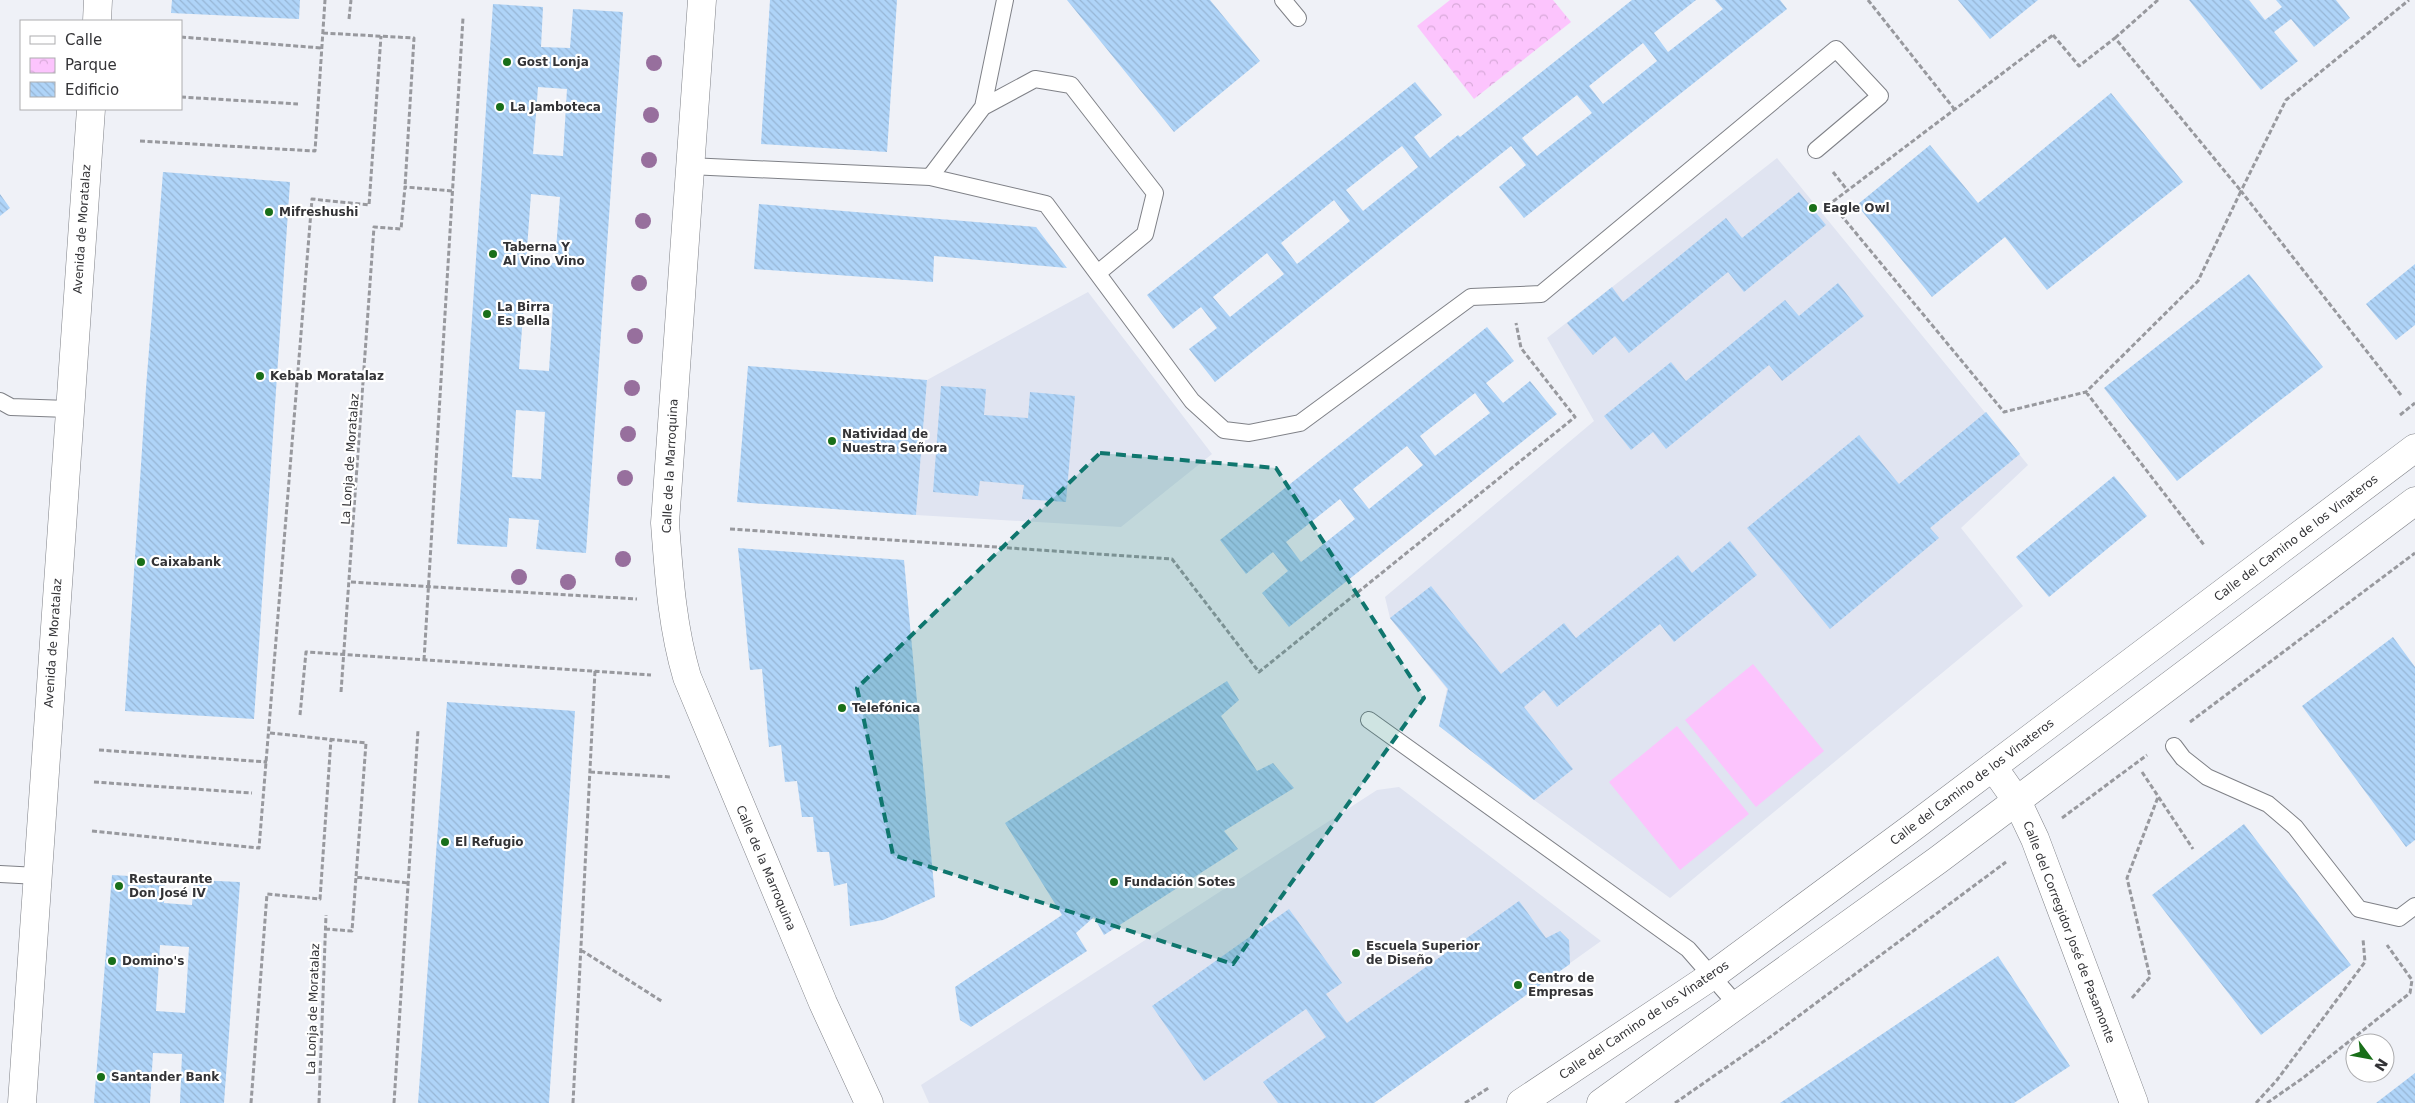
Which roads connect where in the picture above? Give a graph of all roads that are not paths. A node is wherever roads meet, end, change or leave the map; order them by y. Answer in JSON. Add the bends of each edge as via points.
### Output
{"nodes":[{"id":1,"x":98,"y":0,"type":"edge"},
{"id":2,"x":702,"y":0,"type":"edge"},
{"id":3,"x":1005,"y":0,"type":"edge"},
{"id":4,"x":1283,"y":0,"type":"edge"},
{"id":5,"x":1298,"y":18,"type":"dead end"},
{"id":6,"x":97,"y":20,"type":"edge"},
{"id":7,"x":983,"y":107,"type":"junction"},
{"id":8,"x":91,"y":110,"type":"edge"},
{"id":9,"x":1816,"y":150,"type":"dead end"},
{"id":10,"x":689,"y":166,"type":"junction"},
{"id":11,"x":930,"y":177,"type":"junction"},
{"id":12,"x":1099,"y":272,"type":"junction"},
{"id":13,"x":0,"y":401,"type":"edge"},
{"id":14,"x":68,"y":410,"type":"junction"},
{"id":15,"x":2415,"y":448,"type":"edge"},
{"id":16,"x":2415,"y":501,"type":"edge"},
{"id":17,"x":1369,"y":720,"type":"dead end"},
{"id":18,"x":2174,"y":746,"type":"dead end"},
{"id":19,"x":1993,"y":767,"type":"junction"},
{"id":20,"x":2018,"y":801,"type":"junction"},
{"id":21,"x":0,"y":874,"type":"edge"},
{"id":22,"x":38,"y":876,"type":"junction"},
{"id":23,"x":2415,"y":906,"type":"edge"},
{"id":24,"x":1713,"y":975,"type":"junction"},
{"id":25,"x":1736,"y":1005,"type":"junction"},
{"id":26,"x":22,"y":1103,"type":"edge"},
{"id":27,"x":869,"y":1103,"type":"edge"},
{"id":28,"x":1520,"y":1103,"type":"edge"},
{"id":29,"x":1601,"y":1103,"type":"edge"},
{"id":30,"x":2134,"y":1103,"type":"edge"}],
"edges":[{"from":1,"to":6,"type":"street"},
{"from":2,"to":10,"type":"street","name":"Calle de la Marroquina"},
{"from":3,"to":7,"type":"lane"},
{"from":4,"to":5,"type":"lane"},
{"from":7,"to":11,"type":"lane"},
{"from":7,"to":12,"type":"lane","via":[[1035,79],[1071,85],[1155,193],[1145,234]]},
{"from":8,"to":14,"type":"street","name":"Avenida de Moratalaz"},
{"from":9,"to":12,"type":"lane","via":[[1880,96],[1836,50],[1541,294],[1472,297],[1300,424],[1249,433],[1224,430],[1192,400]]},
{"from":10,"to":11,"type":"lane"},
{"from":10,"to":27,"type":"street","name":"Calle de la Marroquina","via":[[665,523],[670,601],[679,651],[823,1004]]},
{"from":11,"to":12,"type":"lane","via":[[1046,204]]},
{"from":13,"to":14,"type":"lane","via":[[11,407]]},
{"from":14,"to":22,"type":"street","name":"Avenida de Moratalaz"},
{"from":15,"to":19,"type":"street","name":"Calle del Camino de los Vinateros"},
{"from":16,"to":20,"type":"street"},
{"from":17,"to":24,"type":"lane","via":[[1688,949]]},
{"from":18,"to":23,"type":"lane","via":[[2183,758],[2207,777],[2268,804],[2295,827],[2359,909],[2399,918]]},
{"from":19,"to":20,"type":"street","name":"Calle del Corregidor José de Pasamonte"},
{"from":19,"to":24,"type":"street","name":"Calle del Camino de los Vinateros"},
{"from":20,"to":25,"type":"street"},
{"from":20,"to":30,"type":"street","name":"Calle del Corregidor José de Pasamonte","via":[[2044,861]]},
{"from":21,"to":22,"type":"lane"},
{"from":22,"to":26,"type":"street","name":"Avenida de Moratalaz"},
{"from":24,"to":25,"type":"lane"},
{"from":24,"to":28,"type":"street","name":"Calle del Camino de los Vinateros"},
{"from":25,"to":29,"type":"street"}]}
